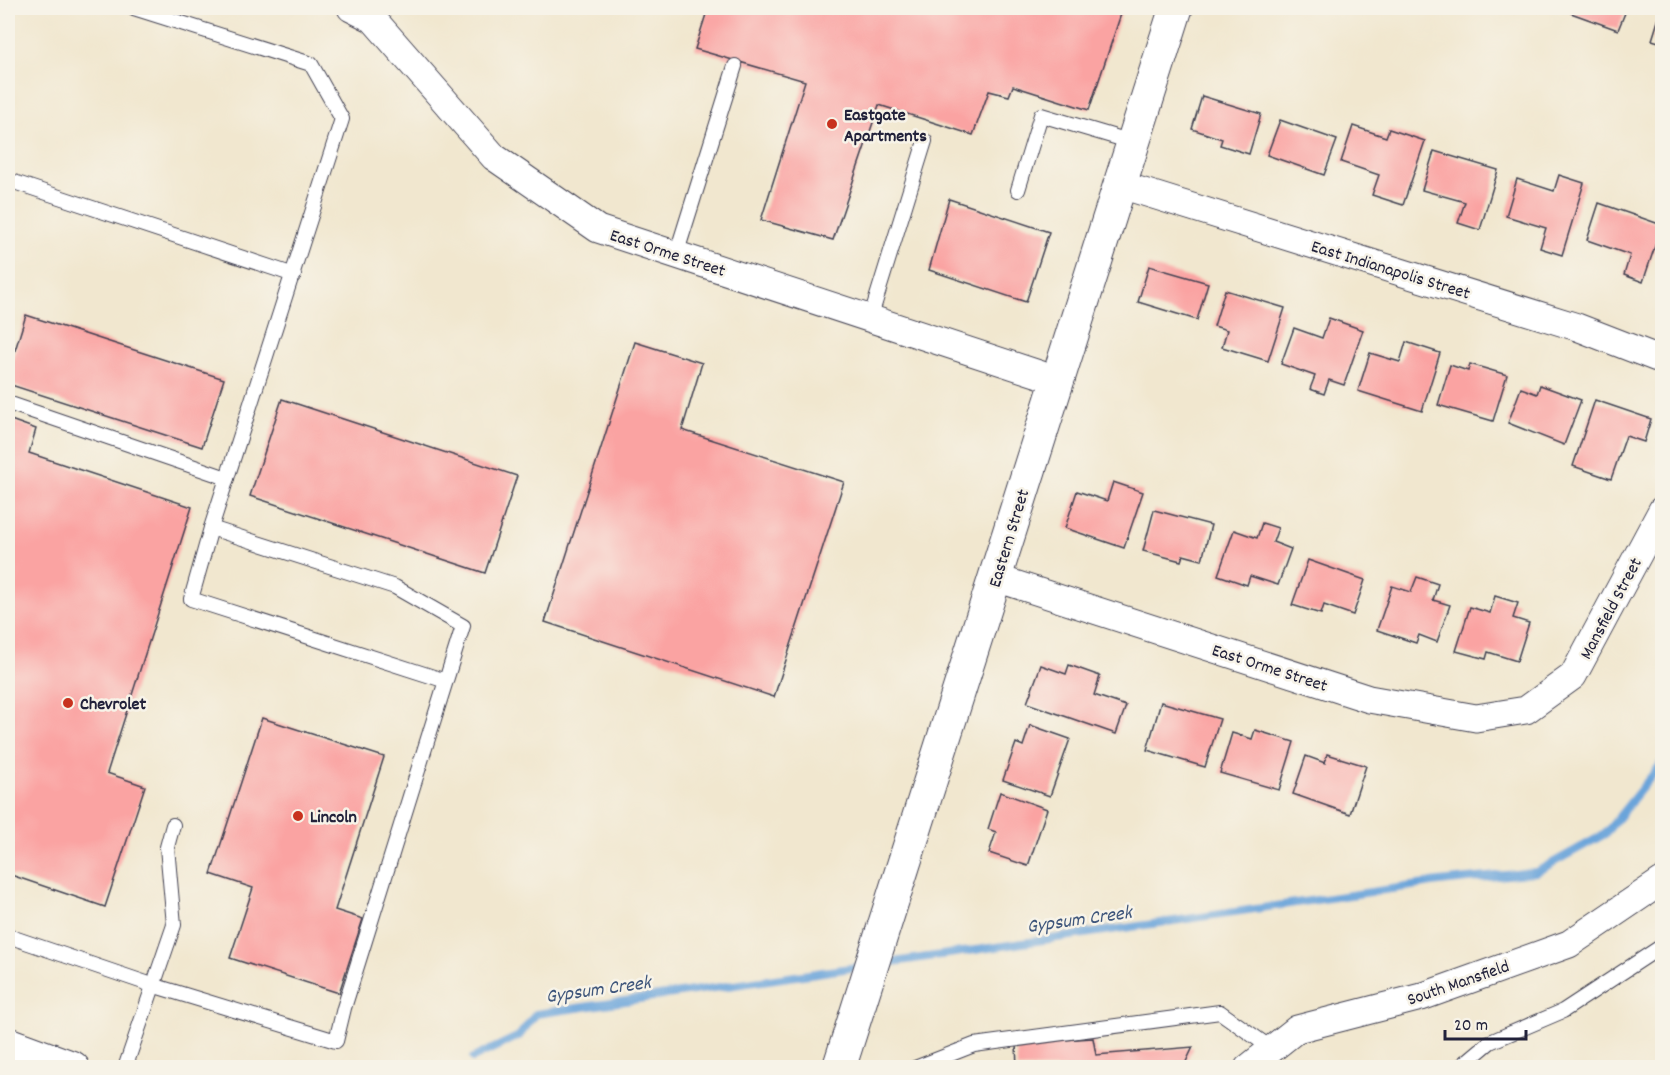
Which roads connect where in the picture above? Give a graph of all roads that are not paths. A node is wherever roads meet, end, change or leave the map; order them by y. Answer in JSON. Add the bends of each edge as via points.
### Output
{"nodes":[{"id":1,"x":134,"y":8,"type":"edge"},
{"id":2,"x":1176,"y":8,"type":"edge"},
{"id":3,"x":358,"y":9,"type":"edge"},
{"id":4,"x":735,"y":66,"type":"dead end"},
{"id":5,"x":925,"y":141,"type":"dead end"},
{"id":6,"x":1132,"y":142,"type":"junction"},
{"id":7,"x":8,"y":180,"type":"edge"},
{"id":8,"x":1118,"y":184,"type":"junction"},
{"id":9,"x":1018,"y":190,"type":"dead end"},
{"id":10,"x":676,"y":255,"type":"junction"},
{"id":11,"x":294,"y":275,"type":"junction"},
{"id":12,"x":870,"y":319,"type":"junction"},
{"id":13,"x":1662,"y":360,"type":"edge"},
{"id":14,"x":1057,"y":380,"type":"junction"},
{"id":15,"x":8,"y":403,"type":"edge"},
{"id":16,"x":227,"y":478,"type":"junction"},
{"id":17,"x":1662,"y":510,"type":"edge"},
{"id":18,"x":211,"y":528,"type":"junction"},
{"id":19,"x":996,"y":578,"type":"junction"},
{"id":20,"x":446,"y":681,"type":"junction"},
{"id":21,"x":1545,"y":696,"type":"joint"},
{"id":22,"x":173,"y":825,"type":"dead end"},
{"id":23,"x":1662,"y":881,"type":"edge"},
{"id":24,"x":8,"y":936,"type":"edge"},
{"id":25,"x":1662,"y":946,"type":"edge"},
{"id":26,"x":152,"y":985,"type":"junction"},
{"id":27,"x":8,"y":1044,"type":"edge"},
{"id":28,"x":1272,"y":1049,"type":"junction"},
{"id":29,"x":840,"y":1064,"type":"edge"},
{"id":30,"x":73,"y":1068,"type":"edge"},
{"id":31,"x":125,"y":1068,"type":"edge"},
{"id":32,"x":915,"y":1068,"type":"edge"},
{"id":33,"x":1248,"y":1068,"type":"edge"},
{"id":34,"x":1459,"y":1068,"type":"edge"}],
"edges":[{"from":1,"to":11,"type":"lane","via":[[311,64],[342,119]]},
{"from":2,"to":6,"type":"street","name":"Eastern Street"},
{"from":3,"to":10,"type":"street","name":"East Orme Street","via":[[373,19],[494,157],[598,230]]},
{"from":4,"to":10,"type":"lane"},
{"from":5,"to":12,"type":"lane"},
{"from":6,"to":8,"type":"street","name":"Eastern Street"},
{"from":6,"to":9,"type":"lane","via":[[1041,115]]},
{"from":7,"to":11,"type":"lane"},
{"from":8,"to":13,"type":"street","name":"East Indianapolis Street","via":[[1577,327]]},
{"from":8,"to":14,"type":"street","name":"Eastern Street"},
{"from":10,"to":12,"type":"street","name":"East Orme Street"},
{"from":11,"to":16,"type":"lane"},
{"from":12,"to":14,"type":"street","name":"East Orme Street"},
{"from":14,"to":19,"type":"street","name":"Eastern Street"},
{"from":15,"to":16,"type":"lane"},
{"from":16,"to":18,"type":"lane"},
{"from":17,"to":21,"type":"street","name":"Mansfield Street","via":[[1573,676]]},
{"from":18,"to":20,"type":"lane","via":[[395,587],[463,626]]},
{"from":18,"to":20,"type":"lane","via":[[191,599]]},
{"from":19,"to":21,"type":"street","name":"East Orme Street","via":[[1369,699],[1476,718],[1526,710]]},
{"from":19,"to":29,"type":"street","name":"Eastern Street"},
{"from":20,"to":26,"type":"lane","via":[[336,1041]]},
{"from":22,"to":26,"type":"lane","via":[[167,847],[174,925]]},
{"from":23,"to":28,"type":"street","name":"South Mansfield","via":[[1569,944],[1421,996],[1297,1029]]},
{"from":24,"to":26,"type":"lane"},
{"from":25,"to":34,"type":"lane","via":[[1563,1011],[1490,1042]]},
{"from":26,"to":31,"type":"lane"},
{"from":27,"to":30,"type":"street"},
{"from":28,"to":32,"type":"lane","via":[[1220,1012],[974,1045]]},
{"from":28,"to":33,"type":"street","name":"South Mansfield"}]}
